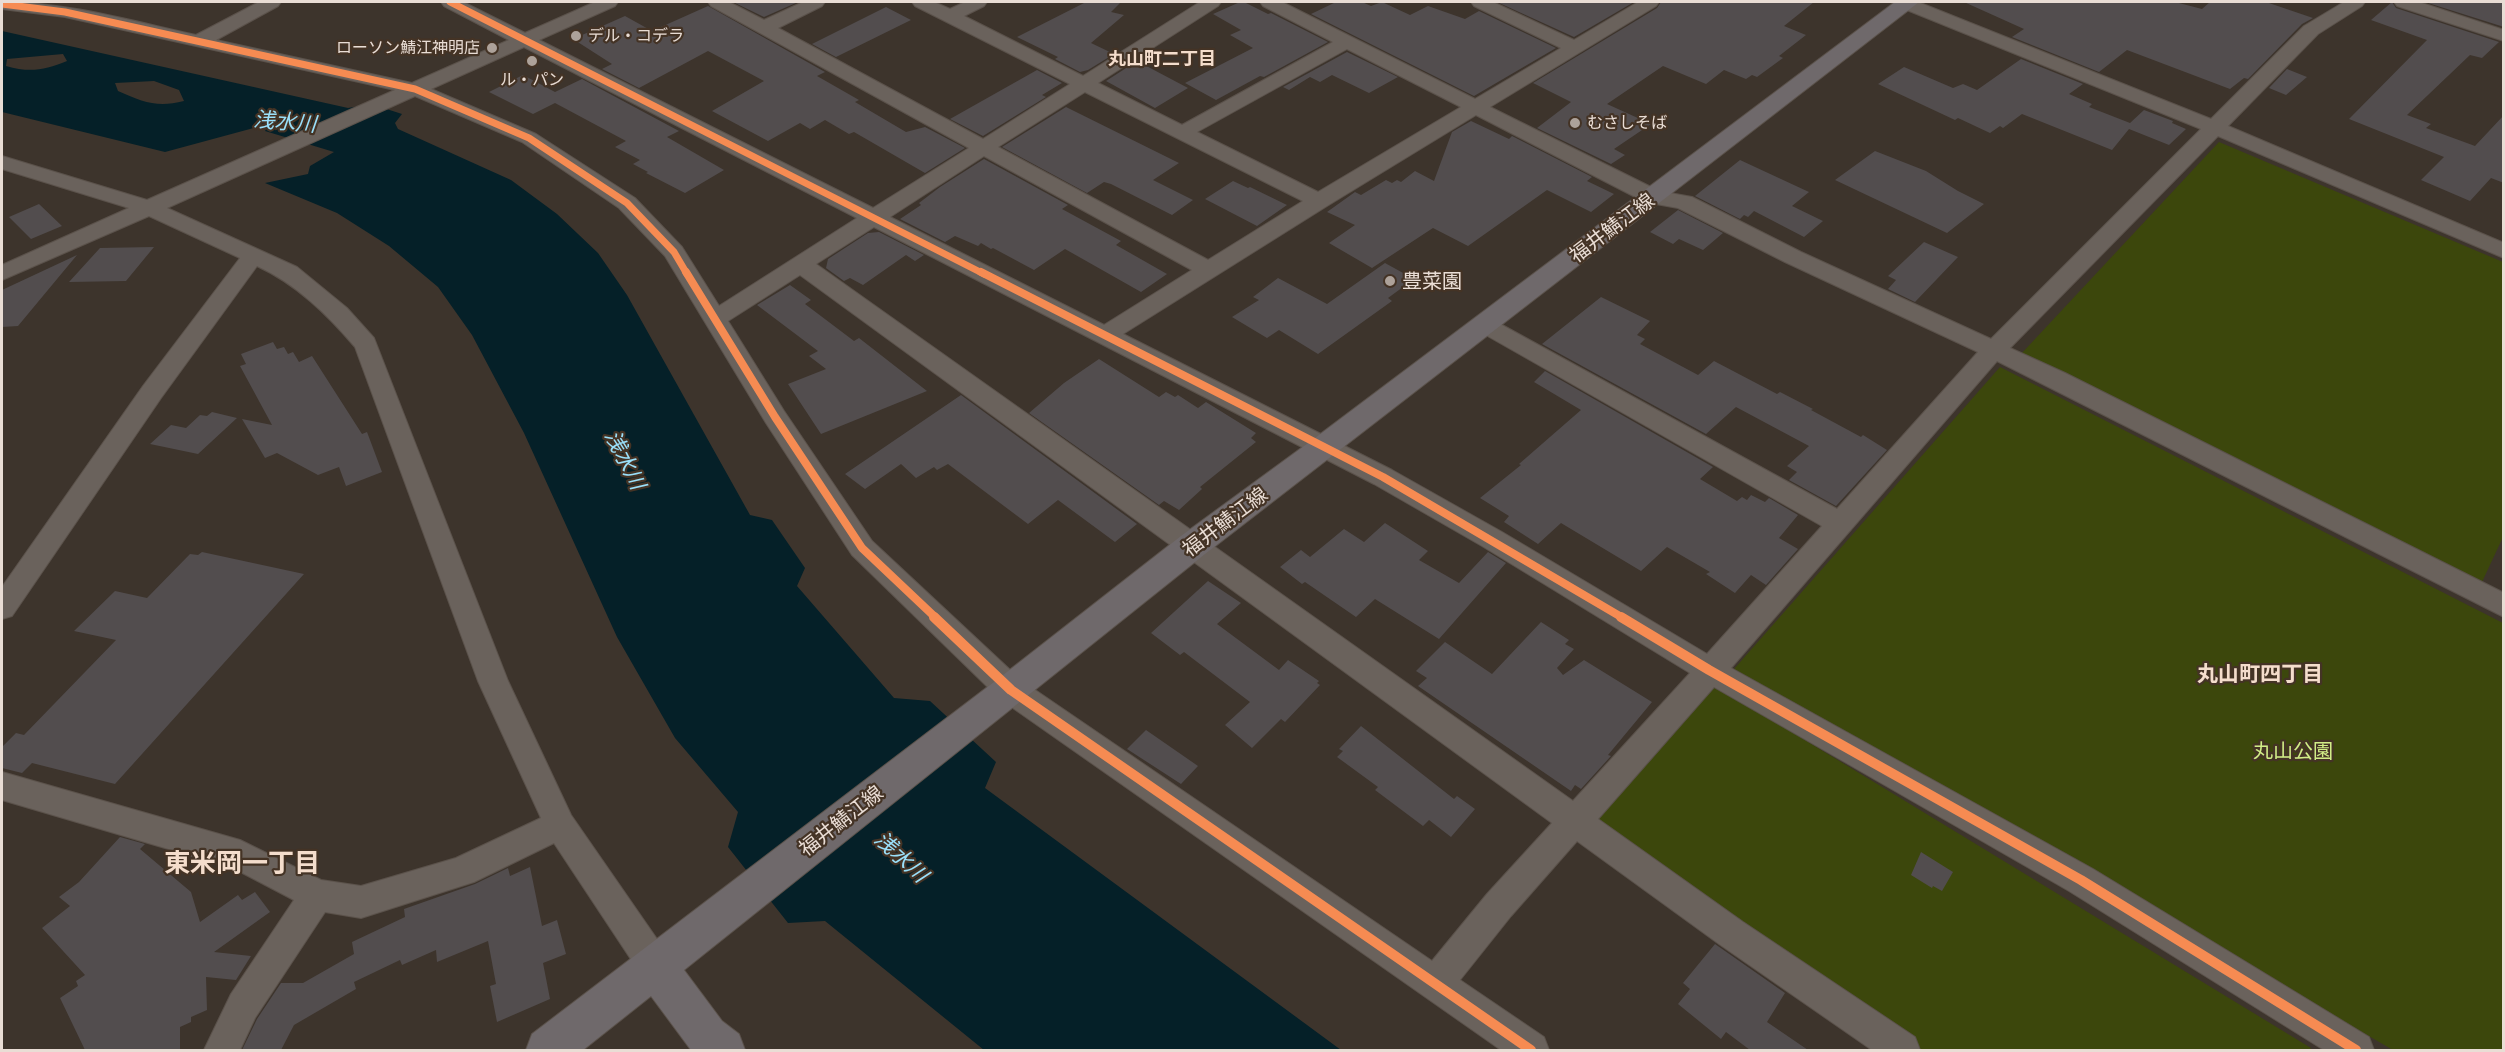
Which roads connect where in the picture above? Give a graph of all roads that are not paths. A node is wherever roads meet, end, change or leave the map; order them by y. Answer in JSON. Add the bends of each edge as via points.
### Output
{"nodes":[{"id":1,"x":272,"y":2,"type":"edge"},
{"id":2,"x":450,"y":2,"type":"edge"},
{"id":3,"x":609,"y":2,"type":"edge"},
{"id":4,"x":717,"y":2,"type":"edge"},
{"id":5,"x":816,"y":2,"type":"edge"},
{"id":6,"x":921,"y":2,"type":"edge"},
{"id":7,"x":978,"y":2,"type":"edge"},
{"id":8,"x":1212,"y":2,"type":"edge"},
{"id":9,"x":1269,"y":2,"type":"edge"},
{"id":10,"x":1480,"y":2,"type":"edge"},
{"id":11,"x":1650,"y":2,"type":"edge"},
{"id":12,"x":1905,"y":2,"type":"edge"},
{"id":13,"x":2356,"y":2,"type":"edge"},
{"id":14,"x":2403,"y":2,"type":"edge"},
{"id":15,"x":2,"y":4,"type":"edge"},
{"id":16,"x":950,"y":16,"type":"junction"},
{"id":17,"x":764,"y":27,"type":"junction"},
{"id":18,"x":2504,"y":36,"type":"edge"},
{"id":19,"x":523,"y":40,"type":"junction"},
{"id":20,"x":199,"y":41,"type":"junction"},
{"id":21,"x":1346,"y":42,"type":"junction"},
{"id":22,"x":1576,"y":48,"type":"junction"},
{"id":23,"x":1084,"y":83,"type":"junction"},
{"id":24,"x":415,"y":89,"type":"junction"},
{"id":25,"x":1475,"y":107,"type":"junction"},
{"id":26,"x":2214,"y":127,"type":"junction"},
{"id":27,"x":1183,"y":132,"type":"junction"},
{"id":28,"x":981,"y":148,"type":"junction"},
{"id":29,"x":2,"y":162,"type":"edge"},
{"id":30,"x":1653,"y":197,"type":"junction"},
{"id":31,"x":1319,"y":201,"type":"junction"},
{"id":32,"x":161,"y":203,"type":"junction"},
{"id":33,"x":874,"y":218,"type":"junction"},
{"id":34,"x":2504,"y":251,"type":"edge"},
{"id":35,"x":254,"y":254,"type":"junction"},
{"id":36,"x":802,"y":265,"type":"junction"},
{"id":37,"x":1208,"y":270,"type":"junction"},
{"id":38,"x":2,"y":273,"type":"edge"},
{"id":39,"x":716,"y":318,"type":"junction"},
{"id":40,"x":1485,"y":325,"type":"junction"},
{"id":41,"x":1106,"y":334,"type":"junction"},
{"id":42,"x":1994,"y":350,"type":"junction"},
{"id":43,"x":1326,"y":446,"type":"junction"},
{"id":44,"x":1839,"y":523,"type":"junction"},
{"id":45,"x":1193,"y":544,"type":"junction"},
{"id":46,"x":2504,"y":606,"type":"edge"},
{"id":47,"x":2,"y":608,"type":"edge"},
{"id":48,"x":1709,"y":670,"type":"junction"},
{"id":49,"x":1011,"y":690,"type":"junction"},
{"id":50,"x":2,"y":786,"type":"edge"},
{"id":51,"x":1576,"y":820,"type":"junction"},
{"id":52,"x":560,"y":825,"type":"junction"},
{"id":53,"x":317,"y":895,"type":"junction"},
{"id":54,"x":656,"y":967,"type":"junction"},
{"id":55,"x":1435,"y":985,"type":"junction"},
{"id":56,"x":2351,"y":1049,"type":"edge"},
{"id":57,"x":222,"y":1050,"type":"edge"},
{"id":58,"x":548,"y":1050,"type":"edge"},
{"id":59,"x":723,"y":1050,"type":"edge"},
{"id":60,"x":1531,"y":1050,"type":"edge"},
{"id":61,"x":1902,"y":1050,"type":"edge"}],
"edges":[{"from":1,"to":20,"type":"street"},
{"from":2,"to":19,"type":"street"},
{"from":3,"to":19,"type":"street"},
{"from":4,"to":17,"type":"street"},
{"from":5,"to":17,"type":"street"},
{"from":6,"to":16,"type":"street"},
{"from":7,"to":16,"type":"street"},
{"from":8,"to":23,"type":"street"},
{"from":9,"to":21,"type":"street"},
{"from":10,"to":22,"type":"street"},
{"from":11,"to":22,"type":"street"},
{"from":12,"to":26,"type":"street"},
{"from":12,"to":30,"type":"main road","name":"福井鯖江線"},
{"from":13,"to":26,"type":"street","via":[[2311,30]]},
{"from":14,"to":18,"type":"street"},
{"from":15,"to":20,"type":"street","via":[[65,12]]},
{"from":16,"to":23,"type":"street"},
{"from":17,"to":28,"type":"street"},
{"from":19,"to":24,"type":"street"},
{"from":19,"to":33,"type":"street"},
{"from":20,"to":24,"type":"street"},
{"from":21,"to":25,"type":"street"},
{"from":21,"to":27,"type":"street"},
{"from":22,"to":25,"type":"street"},
{"from":23,"to":27,"type":"street"},
{"from":23,"to":28,"type":"street"},
{"from":24,"to":32,"type":"street"},
{"from":24,"to":39,"type":"street","via":[[529,138],[627,202],[674,252]]},
{"from":25,"to":30,"type":"street"},
{"from":25,"to":31,"type":"street"},
{"from":26,"to":34,"type":"street"},
{"from":26,"to":42,"type":"street"},
{"from":27,"to":31,"type":"street"},
{"from":28,"to":33,"type":"street"},
{"from":28,"to":37,"type":"street"},
{"from":29,"to":32,"type":"street"},
{"from":30,"to":40,"type":"main road","name":"福井鯖江線"},
{"from":30,"to":42,"type":"street","via":[[1684,202]]},
{"from":31,"to":37,"type":"street"},
{"from":32,"to":35,"type":"street"},
{"from":32,"to":38,"type":"street"},
{"from":33,"to":36,"type":"street"},
{"from":33,"to":41,"type":"street"},
{"from":35,"to":47,"type":"street","via":[[152,392]]},
{"from":35,"to":52,"type":"street","via":[[289,272],[339,313],[366,344],[493,681]]},
{"from":36,"to":39,"type":"street"},
{"from":36,"to":45,"type":"street"},
{"from":37,"to":41,"type":"street"},
{"from":39,"to":49,"type":"street","via":[[775,417],[862,548]]},
{"from":40,"to":43,"type":"main road","name":"福井鯖江線"},
{"from":40,"to":44,"type":"street"},
{"from":41,"to":43,"type":"street"},
{"from":42,"to":44,"type":"street"},
{"from":42,"to":46,"type":"street"},
{"from":43,"to":45,"type":"main road","name":"福井鯖江線"},
{"from":43,"to":48,"type":"street","via":[[1492,538]]},
{"from":44,"to":48,"type":"street"},
{"from":45,"to":49,"type":"main road","name":"福井鯖江線"},
{"from":45,"to":51,"type":"street"},
{"from":48,"to":51,"type":"street"},
{"from":48,"to":56,"type":"street","via":[[2081,880]]},
{"from":49,"to":54,"type":"main road","name":"福井鯖江線"},
{"from":49,"to":55,"type":"street"},
{"from":50,"to":53,"type":"street","via":[[240,855]]},
{"from":51,"to":55,"type":"street","via":[[1499,905]]},
{"from":51,"to":61,"type":"street"},
{"from":52,"to":53,"type":"street","via":[[462,871],[361,902]]},
{"from":52,"to":54,"type":"street"},
{"from":53,"to":57,"type":"street","via":[[243,1006]]},
{"from":54,"to":58,"type":"main road","name":"福井鯖江線"},
{"from":54,"to":59,"type":"main road","via":[[707,1036]]},
{"from":55,"to":60,"type":"street"}]}
